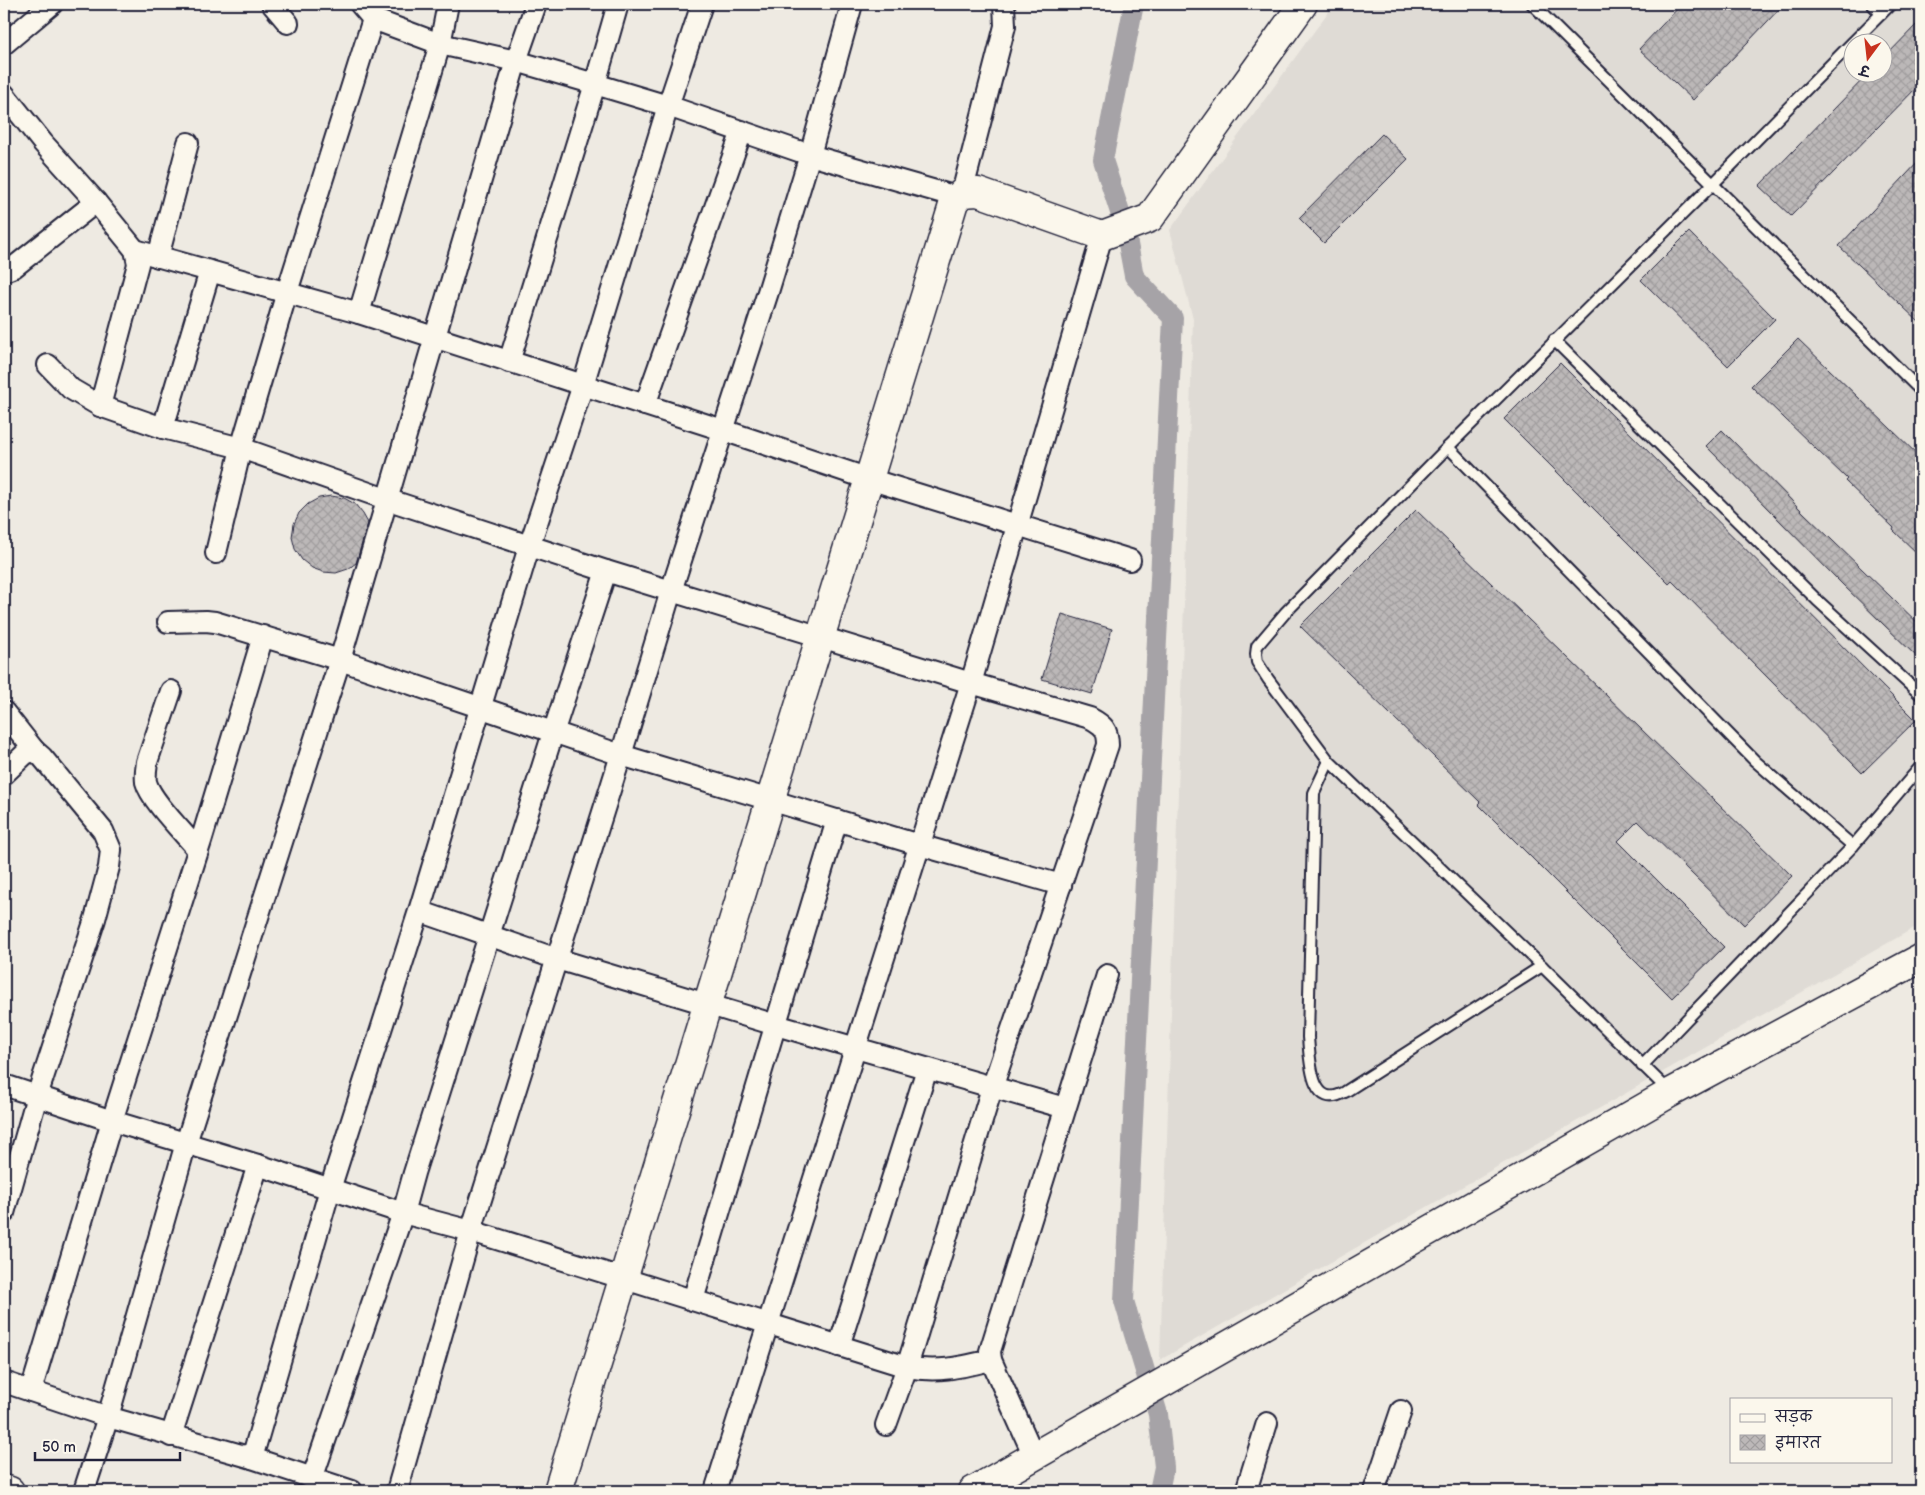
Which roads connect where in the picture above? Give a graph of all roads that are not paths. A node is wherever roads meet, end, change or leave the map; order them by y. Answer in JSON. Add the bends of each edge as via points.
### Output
{"nodes":[{"id":1,"x":52,"y":4,"type":"edge"},
{"id":2,"x":272,"y":4,"type":"edge"},
{"id":3,"x":360,"y":4,"type":"edge"},
{"id":4,"x":448,"y":4,"type":"edge"},
{"id":5,"x":536,"y":4,"type":"edge"},
{"id":6,"x":618,"y":4,"type":"edge"},
{"id":7,"x":702,"y":4,"type":"edge"},
{"id":8,"x":852,"y":4,"type":"edge"},
{"id":9,"x":1303,"y":4,"type":"edge"},
{"id":10,"x":1532,"y":4,"type":"edge"},
{"id":11,"x":1872,"y":4,"type":"edge"},
{"id":12,"x":1891,"y":4,"type":"edge"},
{"id":13,"x":1007,"y":5,"type":"edge"},
{"id":14,"x":1881,"y":14,"type":"junction"},
{"id":15,"x":373,"y":20,"type":"junction"},
{"id":16,"x":288,"y":23,"type":"dead end"},
{"id":17,"x":1864,"y":32,"type":"edge"},
{"id":18,"x":4,"y":44,"type":"edge"},
{"id":19,"x":440,"y":44,"type":"junction"},
{"id":20,"x":1842,"y":54,"type":"edge"},
{"id":21,"x":516,"y":61,"type":"junction"},
{"id":22,"x":595,"y":84,"type":"junction"},
{"id":23,"x":4,"y":94,"type":"edge"},
{"id":24,"x":668,"y":106,"type":"junction"},
{"id":25,"x":742,"y":131,"type":"junction"},
{"id":26,"x":188,"y":144,"type":"dead end"},
{"id":27,"x":810,"y":155,"type":"junction"},
{"id":28,"x":1713,"y":184,"type":"junction"},
{"id":29,"x":959,"y":195,"type":"junction"},
{"id":30,"x":96,"y":202,"type":"junction"},
{"id":31,"x":1102,"y":236,"type":"junction"},
{"id":32,"x":135,"y":250,"type":"junction"},
{"id":33,"x":158,"y":256,"type":"junction"},
{"id":34,"x":4,"y":271,"type":"edge"},
{"id":35,"x":210,"y":271,"type":"junction"},
{"id":36,"x":288,"y":292,"type":"junction"},
{"id":37,"x":359,"y":313,"type":"junction"},
{"id":38,"x":434,"y":338,"type":"junction"},
{"id":39,"x":1554,"y":340,"type":"junction"},
{"id":40,"x":509,"y":362,"type":"junction"},
{"id":41,"x":48,"y":365,"type":"dead end"},
{"id":42,"x":583,"y":385,"type":"junction"},
{"id":43,"x":1921,"y":391,"type":"edge"},
{"id":44,"x":645,"y":405,"type":"junction"},
{"id":45,"x":100,"y":406,"type":"junction"},
{"id":46,"x":163,"y":428,"type":"junction"},
{"id":47,"x":723,"y":430,"type":"junction"},
{"id":48,"x":1448,"y":447,"type":"junction"},
{"id":49,"x":241,"y":448,"type":"junction"},
{"id":50,"x":869,"y":479,"type":"junction"},
{"id":51,"x":386,"y":499,"type":"junction"},
{"id":52,"x":1017,"y":525,"type":"junction"},
{"id":53,"x":529,"y":547,"type":"junction"},
{"id":54,"x":216,"y":553,"type":"dead end"},
{"id":55,"x":1130,"y":560,"type":"dead end"},
{"id":56,"x":606,"y":572,"type":"junction"},
{"id":57,"x":671,"y":591,"type":"junction"},
{"id":58,"x":168,"y":622,"type":"dead end"},
{"id":59,"x":263,"y":636,"type":"junction"},
{"id":60,"x":821,"y":636,"type":"junction"},
{"id":61,"x":340,"y":660,"type":"junction"},
{"id":62,"x":971,"y":683,"type":"junction"},
{"id":63,"x":171,"y":691,"type":"dead end"},
{"id":64,"x":1921,"y":695,"type":"edge"},
{"id":65,"x":482,"y":707,"type":"junction"},
{"id":66,"x":4,"y":712,"type":"edge"},
{"id":67,"x":553,"y":733,"type":"junction"},
{"id":68,"x":34,"y":750,"type":"junction"},
{"id":69,"x":621,"y":755,"type":"junction"},
{"id":70,"x":1329,"y":762,"type":"junction"},
{"id":71,"x":1921,"y":766,"type":"edge"},
{"id":72,"x":4,"y":774,"type":"edge"},
{"id":73,"x":771,"y":799,"type":"junction"},
{"id":74,"x":838,"y":820,"type":"junction"},
{"id":75,"x":920,"y":845,"type":"junction"},
{"id":76,"x":1852,"y":846,"type":"junction"},
{"id":77,"x":198,"y":850,"type":"junction"},
{"id":78,"x":1061,"y":885,"type":"junction"},
{"id":79,"x":419,"y":911,"type":"junction"},
{"id":80,"x":489,"y":936,"type":"junction"},
{"id":81,"x":1921,"y":958,"type":"edge"},
{"id":82,"x":557,"y":959,"type":"junction"},
{"id":83,"x":1542,"y":966,"type":"junction"},
{"id":84,"x":1107,"y":975,"type":"dead end"},
{"id":85,"x":708,"y":1003,"type":"junction"},
{"id":86,"x":776,"y":1025,"type":"junction"},
{"id":87,"x":855,"y":1048,"type":"junction"},
{"id":88,"x":1642,"y":1066,"type":"junction"},
{"id":89,"x":927,"y":1069,"type":"junction"},
{"id":90,"x":4,"y":1085,"type":"edge"},
{"id":91,"x":992,"y":1088,"type":"junction"},
{"id":92,"x":1670,"y":1093,"type":"junction"},
{"id":93,"x":37,"y":1096,"type":"junction"},
{"id":94,"x":1066,"y":1108,"type":"junction"},
{"id":95,"x":112,"y":1121,"type":"junction"},
{"id":96,"x":186,"y":1143,"type":"junction"},
{"id":97,"x":258,"y":1165,"type":"junction"},
{"id":98,"x":330,"y":1190,"type":"junction"},
{"id":99,"x":4,"y":1213,"type":"edge"},
{"id":100,"x":403,"y":1213,"type":"junction"},
{"id":101,"x":471,"y":1231,"type":"junction"},
{"id":102,"x":623,"y":1278,"type":"junction"},
{"id":103,"x":693,"y":1300,"type":"junction"},
{"id":104,"x":768,"y":1324,"type":"junction"},
{"id":105,"x":839,"y":1346,"type":"junction"},
{"id":106,"x":991,"y":1360,"type":"junction"},
{"id":107,"x":907,"y":1367,"type":"junction"},
{"id":108,"x":4,"y":1382,"type":"edge"},
{"id":109,"x":31,"y":1391,"type":"junction"},
{"id":110,"x":1401,"y":1411,"type":"dead end"},
{"id":111,"x":108,"y":1417,"type":"junction"},
{"id":112,"x":1267,"y":1423,"type":"dead end"},
{"id":113,"x":886,"y":1425,"type":"dead end"},
{"id":114,"x":171,"y":1436,"type":"junction"},
{"id":115,"x":1034,"y":1456,"type":"junction"},
{"id":116,"x":252,"y":1458,"type":"junction"},
{"id":117,"x":312,"y":1479,"type":"junction"},
{"id":118,"x":4,"y":1489,"type":"edge"},
{"id":119,"x":10,"y":1491,"type":"edge"},
{"id":120,"x":84,"y":1491,"type":"edge"},
{"id":121,"x":352,"y":1491,"type":"edge"},
{"id":122,"x":396,"y":1491,"type":"edge"},
{"id":123,"x":558,"y":1491,"type":"edge"},
{"id":124,"x":715,"y":1491,"type":"edge"},
{"id":125,"x":973,"y":1491,"type":"edge"},
{"id":126,"x":1246,"y":1491,"type":"edge"},
{"id":127,"x":1374,"y":1491,"type":"edge"}],
"edges":[{"from":1,"to":18,"type":"street"},
{"from":2,"to":16,"type":"street"},
{"from":3,"to":15,"type":"street"},
{"from":4,"to":19,"type":"street"},
{"from":5,"to":21,"type":"street"},
{"from":6,"to":22,"type":"street"},
{"from":7,"to":24,"type":"street"},
{"from":8,"to":27,"type":"street"},
{"from":9,"to":31,"type":"main road","via":[[1150,218]]},
{"from":10,"to":28,"type":"lane"},
{"from":11,"to":14,"type":"lane"},
{"from":12,"to":14,"type":"lane"},
{"from":13,"to":29,"type":"street","via":[[1005,26]]},
{"from":14,"to":17,"type":"lane"},
{"from":15,"to":19,"type":"street"},
{"from":15,"to":36,"type":"street"},
{"from":19,"to":21,"type":"street"},
{"from":19,"to":37,"type":"street"},
{"from":20,"to":28,"type":"lane"},
{"from":21,"to":22,"type":"street"},
{"from":21,"to":38,"type":"street"},
{"from":22,"to":24,"type":"street"},
{"from":22,"to":40,"type":"street"},
{"from":23,"to":30,"type":"street"},
{"from":24,"to":25,"type":"street"},
{"from":24,"to":42,"type":"street"},
{"from":25,"to":27,"type":"street"},
{"from":25,"to":44,"type":"street"},
{"from":26,"to":33,"type":"street"},
{"from":27,"to":29,"type":"street"},
{"from":27,"to":47,"type":"street"},
{"from":28,"to":39,"type":"lane"},
{"from":28,"to":43,"type":"lane"},
{"from":29,"to":31,"type":"main road","via":[[978,192]]},
{"from":29,"to":50,"type":"main road"},
{"from":30,"to":32,"type":"street"},
{"from":30,"to":34,"type":"street","via":[[14,267]]},
{"from":31,"to":52,"type":"street"},
{"from":32,"to":33,"type":"street"},
{"from":32,"to":45,"type":"street","via":[[138,264]]},
{"from":33,"to":35,"type":"street"},
{"from":35,"to":36,"type":"street"},
{"from":35,"to":46,"type":"street"},
{"from":36,"to":37,"type":"street"},
{"from":36,"to":49,"type":"street"},
{"from":37,"to":38,"type":"street"},
{"from":38,"to":40,"type":"street"},
{"from":38,"to":51,"type":"street"},
{"from":39,"to":48,"type":"lane"},
{"from":39,"to":64,"type":"lane","via":[[1810,593]]},
{"from":40,"to":42,"type":"street"},
{"from":41,"to":45,"type":"street","via":[[71,389]]},
{"from":42,"to":44,"type":"street"},
{"from":42,"to":53,"type":"street"},
{"from":44,"to":47,"type":"street"},
{"from":45,"to":46,"type":"street"},
{"from":46,"to":49,"type":"street"},
{"from":47,"to":50,"type":"street"},
{"from":47,"to":57,"type":"street"},
{"from":48,"to":70,"type":"lane","via":[[1285,613],[1257,646],[1258,662],[1268,679]]},
{"from":48,"to":76,"type":"lane","via":[[1755,761]]},
{"from":49,"to":51,"type":"street"},
{"from":49,"to":54,"type":"street"},
{"from":50,"to":52,"type":"street"},
{"from":50,"to":60,"type":"main road"},
{"from":51,"to":53,"type":"street"},
{"from":51,"to":61,"type":"street"},
{"from":52,"to":55,"type":"street"},
{"from":52,"to":62,"type":"street"},
{"from":53,"to":56,"type":"street"},
{"from":53,"to":65,"type":"street"},
{"from":56,"to":57,"type":"street"},
{"from":56,"to":67,"type":"street"},
{"from":57,"to":60,"type":"street"},
{"from":57,"to":69,"type":"street"},
{"from":58,"to":59,"type":"street","via":[[206,621]]},
{"from":59,"to":61,"type":"street"},
{"from":59,"to":77,"type":"street"},
{"from":60,"to":62,"type":"street"},
{"from":60,"to":73,"type":"main road"},
{"from":61,"to":65,"type":"street"},
{"from":61,"to":96,"type":"street"},
{"from":62,"to":75,"type":"street"},
{"from":62,"to":78,"type":"street","via":[[1090,718],[1107,731],[1108,745]]},
{"from":63,"to":77,"type":"street","via":[[147,762],[146,778],[153,796]]},
{"from":65,"to":67,"type":"street"},
{"from":65,"to":79,"type":"street"},
{"from":66,"to":68,"type":"street"},
{"from":67,"to":69,"type":"street"},
{"from":67,"to":80,"type":"street"},
{"from":68,"to":72,"type":"street"},
{"from":68,"to":93,"type":"street","via":[[103,831],[111,850],[94,919]]},
{"from":69,"to":73,"type":"street"},
{"from":69,"to":82,"type":"street"},
{"from":70,"to":83,"type":"lane"},
{"from":70,"to":83,"type":"lane","via":[[1314,793],[1308,1036],[1312,1073],[1322,1094],[1328,1098],[1345,1092]]},
{"from":71,"to":76,"type":"lane"},
{"from":73,"to":74,"type":"street"},
{"from":73,"to":85,"type":"main road"},
{"from":74,"to":75,"type":"street"},
{"from":74,"to":86,"type":"street"},
{"from":75,"to":78,"type":"street"},
{"from":75,"to":87,"type":"street"},
{"from":76,"to":88,"type":"lane"},
{"from":77,"to":95,"type":"street"},
{"from":78,"to":91,"type":"street"},
{"from":79,"to":80,"type":"street"},
{"from":79,"to":98,"type":"street"},
{"from":80,"to":82,"type":"street"},
{"from":80,"to":100,"type":"street"},
{"from":81,"to":92,"type":"main road"},
{"from":82,"to":85,"type":"street"},
{"from":82,"to":101,"type":"street"},
{"from":83,"to":88,"type":"lane"},
{"from":84,"to":94,"type":"street"},
{"from":85,"to":86,"type":"street"},
{"from":85,"to":102,"type":"main road"},
{"from":86,"to":87,"type":"street"},
{"from":86,"to":103,"type":"street"},
{"from":87,"to":89,"type":"street"},
{"from":87,"to":104,"type":"street"},
{"from":88,"to":92,"type":"lane"},
{"from":89,"to":91,"type":"street"},
{"from":89,"to":105,"type":"street"},
{"from":90,"to":93,"type":"street"},
{"from":91,"to":94,"type":"street"},
{"from":91,"to":107,"type":"street"},
{"from":92,"to":115,"type":"main road"},
{"from":93,"to":95,"type":"street"},
{"from":93,"to":99,"type":"street"},
{"from":94,"to":106,"type":"street","via":[[993,1340]]},
{"from":95,"to":96,"type":"street"},
{"from":95,"to":109,"type":"street"},
{"from":96,"to":97,"type":"street"},
{"from":96,"to":111,"type":"street"},
{"from":97,"to":98,"type":"street"},
{"from":97,"to":114,"type":"street"},
{"from":98,"to":100,"type":"street"},
{"from":98,"to":116,"type":"street"},
{"from":100,"to":101,"type":"street"},
{"from":100,"to":117,"type":"street"},
{"from":101,"to":102,"type":"street"},
{"from":101,"to":122,"type":"street"},
{"from":102,"to":103,"type":"street"},
{"from":102,"to":123,"type":"main road"},
{"from":103,"to":104,"type":"street"},
{"from":104,"to":105,"type":"street"},
{"from":104,"to":124,"type":"street"},
{"from":105,"to":107,"type":"street"},
{"from":106,"to":107,"type":"street","via":[[942,1371]]},
{"from":106,"to":115,"type":"street"},
{"from":107,"to":113,"type":"street"},
{"from":108,"to":109,"type":"street"},
{"from":109,"to":111,"type":"street"},
{"from":110,"to":127,"type":"street"},
{"from":111,"to":114,"type":"street"},
{"from":111,"to":120,"type":"street"},
{"from":112,"to":126,"type":"street"},
{"from":114,"to":116,"type":"street"},
{"from":115,"to":125,"type":"main road"},
{"from":116,"to":117,"type":"street"},
{"from":117,"to":121,"type":"street"},
{"from":118,"to":119,"type":"main road"}]}
